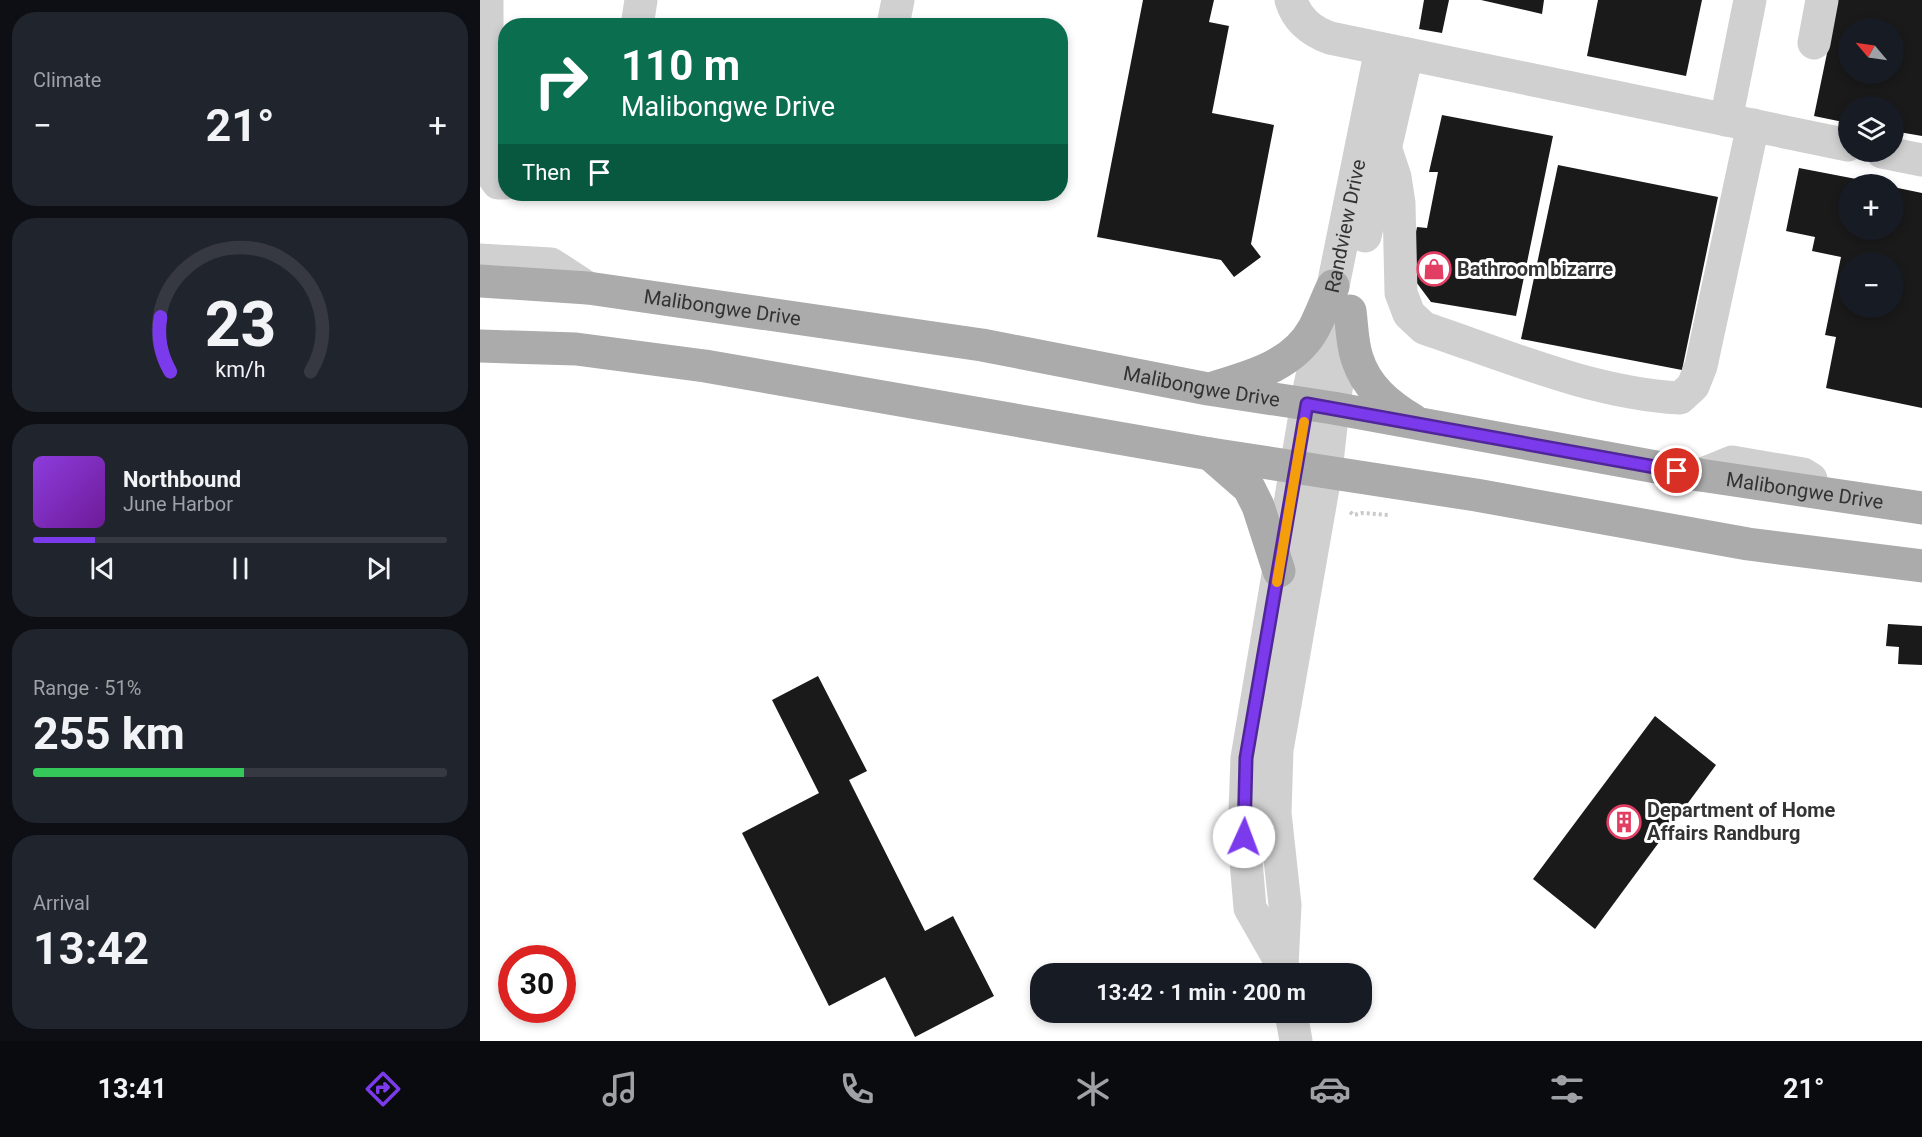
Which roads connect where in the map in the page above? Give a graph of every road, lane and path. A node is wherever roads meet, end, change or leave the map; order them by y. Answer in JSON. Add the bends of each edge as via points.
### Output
{"nodes":[{"id":1,"x":487,"y":0,"type":"edge"},
{"id":2,"x":641,"y":0,"type":"edge"},
{"id":3,"x":898,"y":0,"type":"edge"},
{"id":4,"x":1291,"y":0,"type":"edge"},
{"id":5,"x":1750,"y":0,"type":"edge"},
{"id":6,"x":1822,"y":0,"type":"edge"},
{"id":7,"x":638,"y":18,"type":"edge"},
{"id":8,"x":894,"y":18,"type":"edge"},
{"id":9,"x":1814,"y":43,"type":"dead end"},
{"id":10,"x":1394,"y":51,"type":"junction"},
{"id":11,"x":1739,"y":123,"type":"junction"},
{"id":12,"x":1838,"y":143,"type":"edge"},
{"id":13,"x":1373,"y":146,"type":"junction"},
{"id":14,"x":1904,"y":156,"type":"edge"},
{"id":15,"x":1922,"y":160,"type":"edge"},
{"id":16,"x":498,"y":183,"type":"edge"},
{"id":17,"x":480,"y":260,"type":"edge"},
{"id":18,"x":480,"y":281,"type":"edge"},
{"id":19,"x":588,"y":288,"type":"junction"},
{"id":20,"x":1341,"y":298,"type":"junction"},
{"id":21,"x":480,"y":346,"type":"edge"},
{"id":22,"x":1208,"y":389,"type":"junction"},
{"id":23,"x":1320,"y":406,"type":"junction"},
{"id":24,"x":1419,"y":423,"type":"junction"},
{"id":25,"x":1210,"y":454,"type":"junction"},
{"id":26,"x":1311,"y":469,"type":"junction"},
{"id":27,"x":1922,"y":508,"type":"edge"},
{"id":28,"x":1350,"y":512,"type":"dead end"},
{"id":29,"x":1394,"y":515,"type":"dead end"},
{"id":30,"x":1922,"y":566,"type":"edge"},
{"id":31,"x":1279,"y":571,"type":"junction"},
{"id":32,"x":1280,"y":963,"type":"edge"},
{"id":33,"x":1283,"y":963,"type":"edge"},
{"id":34,"x":1293,"y":1023,"type":"edge"},
{"id":35,"x":1296,"y":1041,"type":"edge"}],
"edges":[{"from":1,"to":16,"type":"street","via":[[487,149]]},
{"from":2,"to":7,"type":"street"},
{"from":3,"to":8,"type":"street"},
{"from":4,"to":10,"type":"street","via":[[1296,14],[1317,33]]},
{"from":5,"to":11,"type":"street"},
{"from":6,"to":9,"type":"street"},
{"from":10,"to":11,"type":"street"},
{"from":10,"to":13,"type":"street","name":"Randview Drive"},
{"from":11,"to":12,"type":"street"},
{"from":11,"to":13,"type":"street","via":[[1701,366],[1693,386],[1680,398],[1564,377],[1424,328],[1409,314],[1401,293],[1395,177]]},
{"from":13,"to":20,"type":"street","name":"Randview Drive"},
{"from":14,"to":15,"type":"street"},
{"from":17,"to":19,"type":"street","via":[[550,264]]},
{"from":18,"to":19,"type":"main road","name":"Malibongwe Drive"},
{"from":19,"to":22,"type":"main road","name":"Malibongwe Drive","via":[[982,345]]},
{"from":20,"to":22,"type":"main road","via":[[1279,364]]},
{"from":20,"to":23,"type":"street","name":"Randview Drive"},
{"from":20,"to":24,"type":"main road","via":[[1357,358],[1369,384],[1391,406]]},
{"from":21,"to":25,"type":"main road","via":[[576,349],[705,366]]},
{"from":22,"to":23,"type":"main road","name":"Malibongwe Drive"},
{"from":23,"to":24,"type":"main road","name":"Malibongwe Drive"},
{"from":23,"to":26,"type":"street","name":"Randview Drive"},
{"from":24,"to":27,"type":"main road","name":"Malibongwe Drive","via":[[1700,475]]},
{"from":25,"to":26,"type":"main road"},
{"from":25,"to":31,"type":"main road","via":[[1249,488]]},
{"from":26,"to":30,"type":"main road","via":[[1748,544]]},
{"from":26,"to":31,"type":"street"},
{"from":26,"to":33,"type":"street","via":[[1277,750],[1275,813],[1286,905]]},
{"from":28,"to":29,"type":"path"},
{"from":31,"to":32,"type":"street","via":[[1246,758],[1244,837],[1251,908]]},
{"from":34,"to":35,"type":"street"}]}
